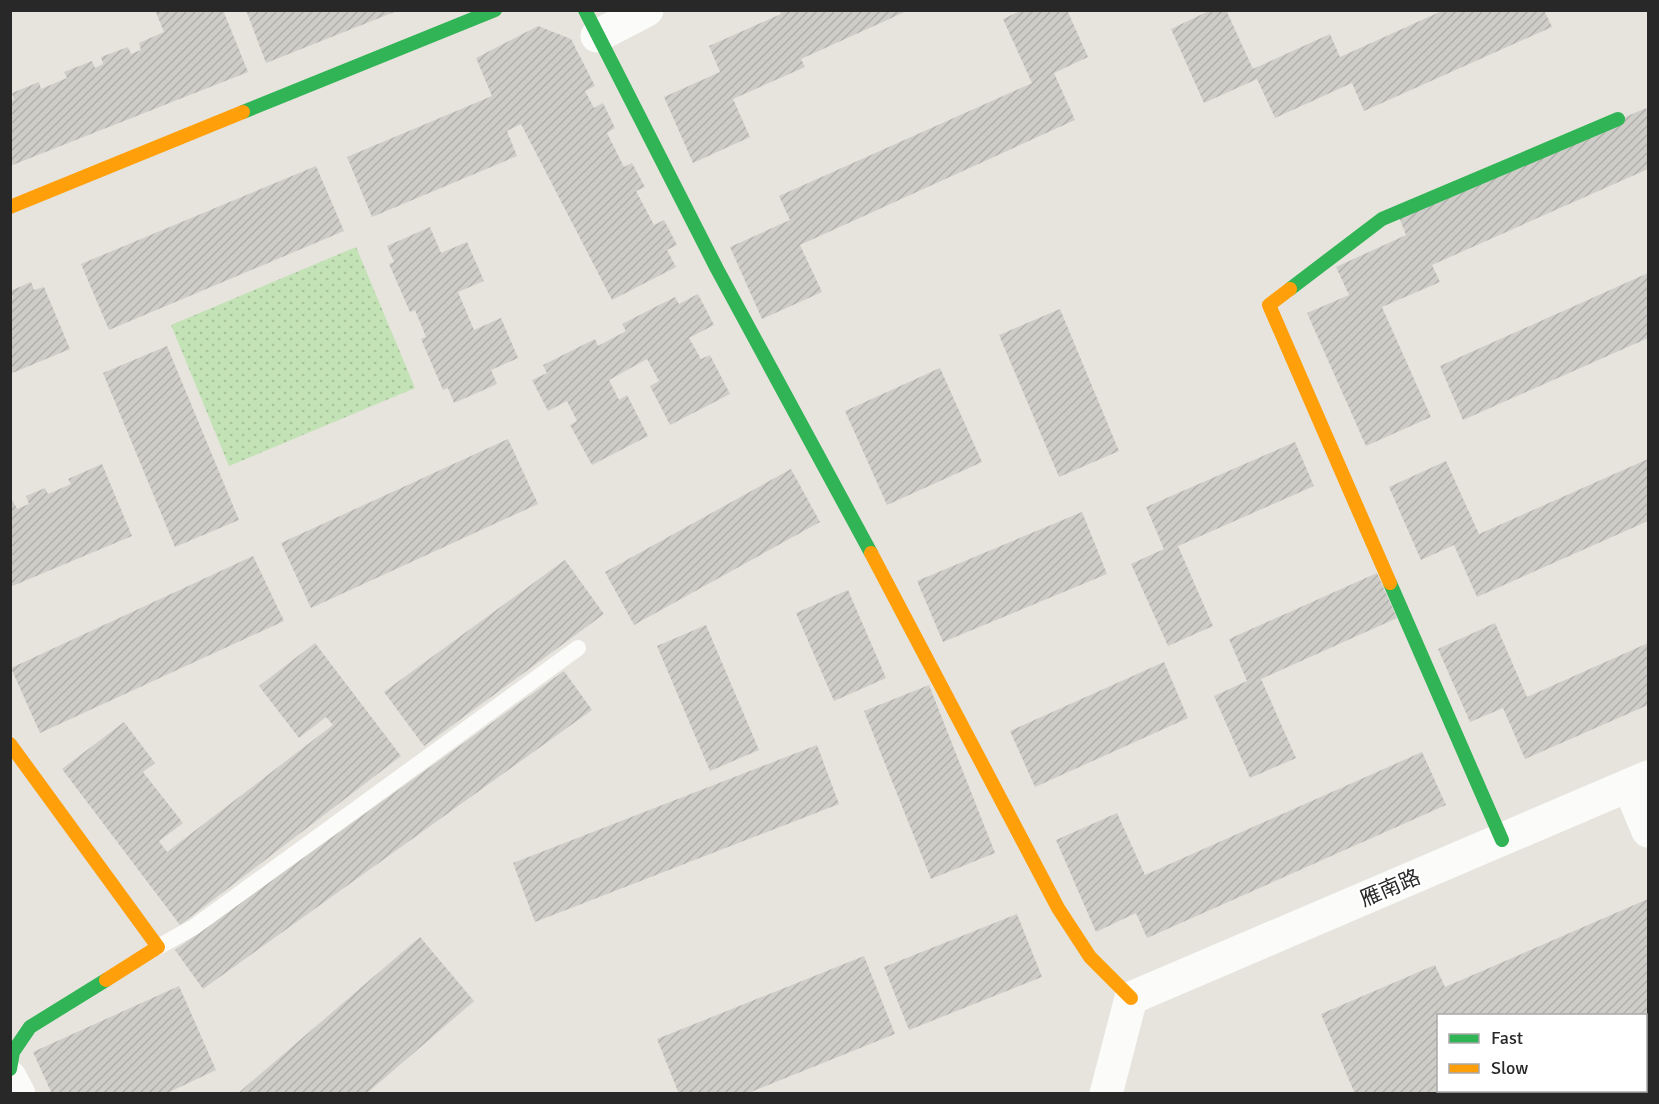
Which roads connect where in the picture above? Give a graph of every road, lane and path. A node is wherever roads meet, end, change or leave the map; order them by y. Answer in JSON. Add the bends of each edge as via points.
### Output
{"nodes":[{"id":1,"x":495,"y":10,"type":"edge"},
{"id":2,"x":647,"y":10,"type":"edge"},
{"id":3,"x":591,"y":23,"type":"edge"},
{"id":4,"x":1618,"y":119,"type":"dead end"},
{"id":5,"x":10,"y":207,"type":"edge"},
{"id":6,"x":578,"y":648,"type":"dead end"},
{"id":7,"x":10,"y":744,"type":"edge"},
{"id":8,"x":1639,"y":781,"type":"edge"},
{"id":9,"x":1648,"y":831,"type":"edge"},
{"id":10,"x":1503,"y":840,"type":"junction"},
{"id":11,"x":158,"y":947,"type":"junction"},
{"id":12,"x":1131,"y":998,"type":"junction"},
{"id":13,"x":10,"y":1069,"type":"edge"},
{"id":14,"x":10,"y":1077,"type":"edge"},
{"id":15,"x":19,"y":1094,"type":"edge"},
{"id":16,"x":1106,"y":1094,"type":"edge"}],
"edges":[{"from":1,"to":5,"type":"street"},
{"from":2,"to":3,"type":"street"},
{"from":3,"to":12,"type":"street","via":[[717,269],[1058,908],[1081,947],[1103,974]]},
{"from":4,"to":10,"type":"street","via":[[1382,219],[1269,305]]},
{"from":6,"to":11,"type":"lane","via":[[194,927]]},
{"from":7,"to":11,"type":"street"},
{"from":8,"to":9,"type":"street"},
{"from":8,"to":10,"type":"street","name":"雁南路"},
{"from":10,"to":12,"type":"street","name":"雁南路"},
{"from":11,"to":13,"type":"street","via":[[30,1027],[13,1052]]},
{"from":12,"to":16,"type":"street"},
{"from":14,"to":15,"type":"street"}]}
